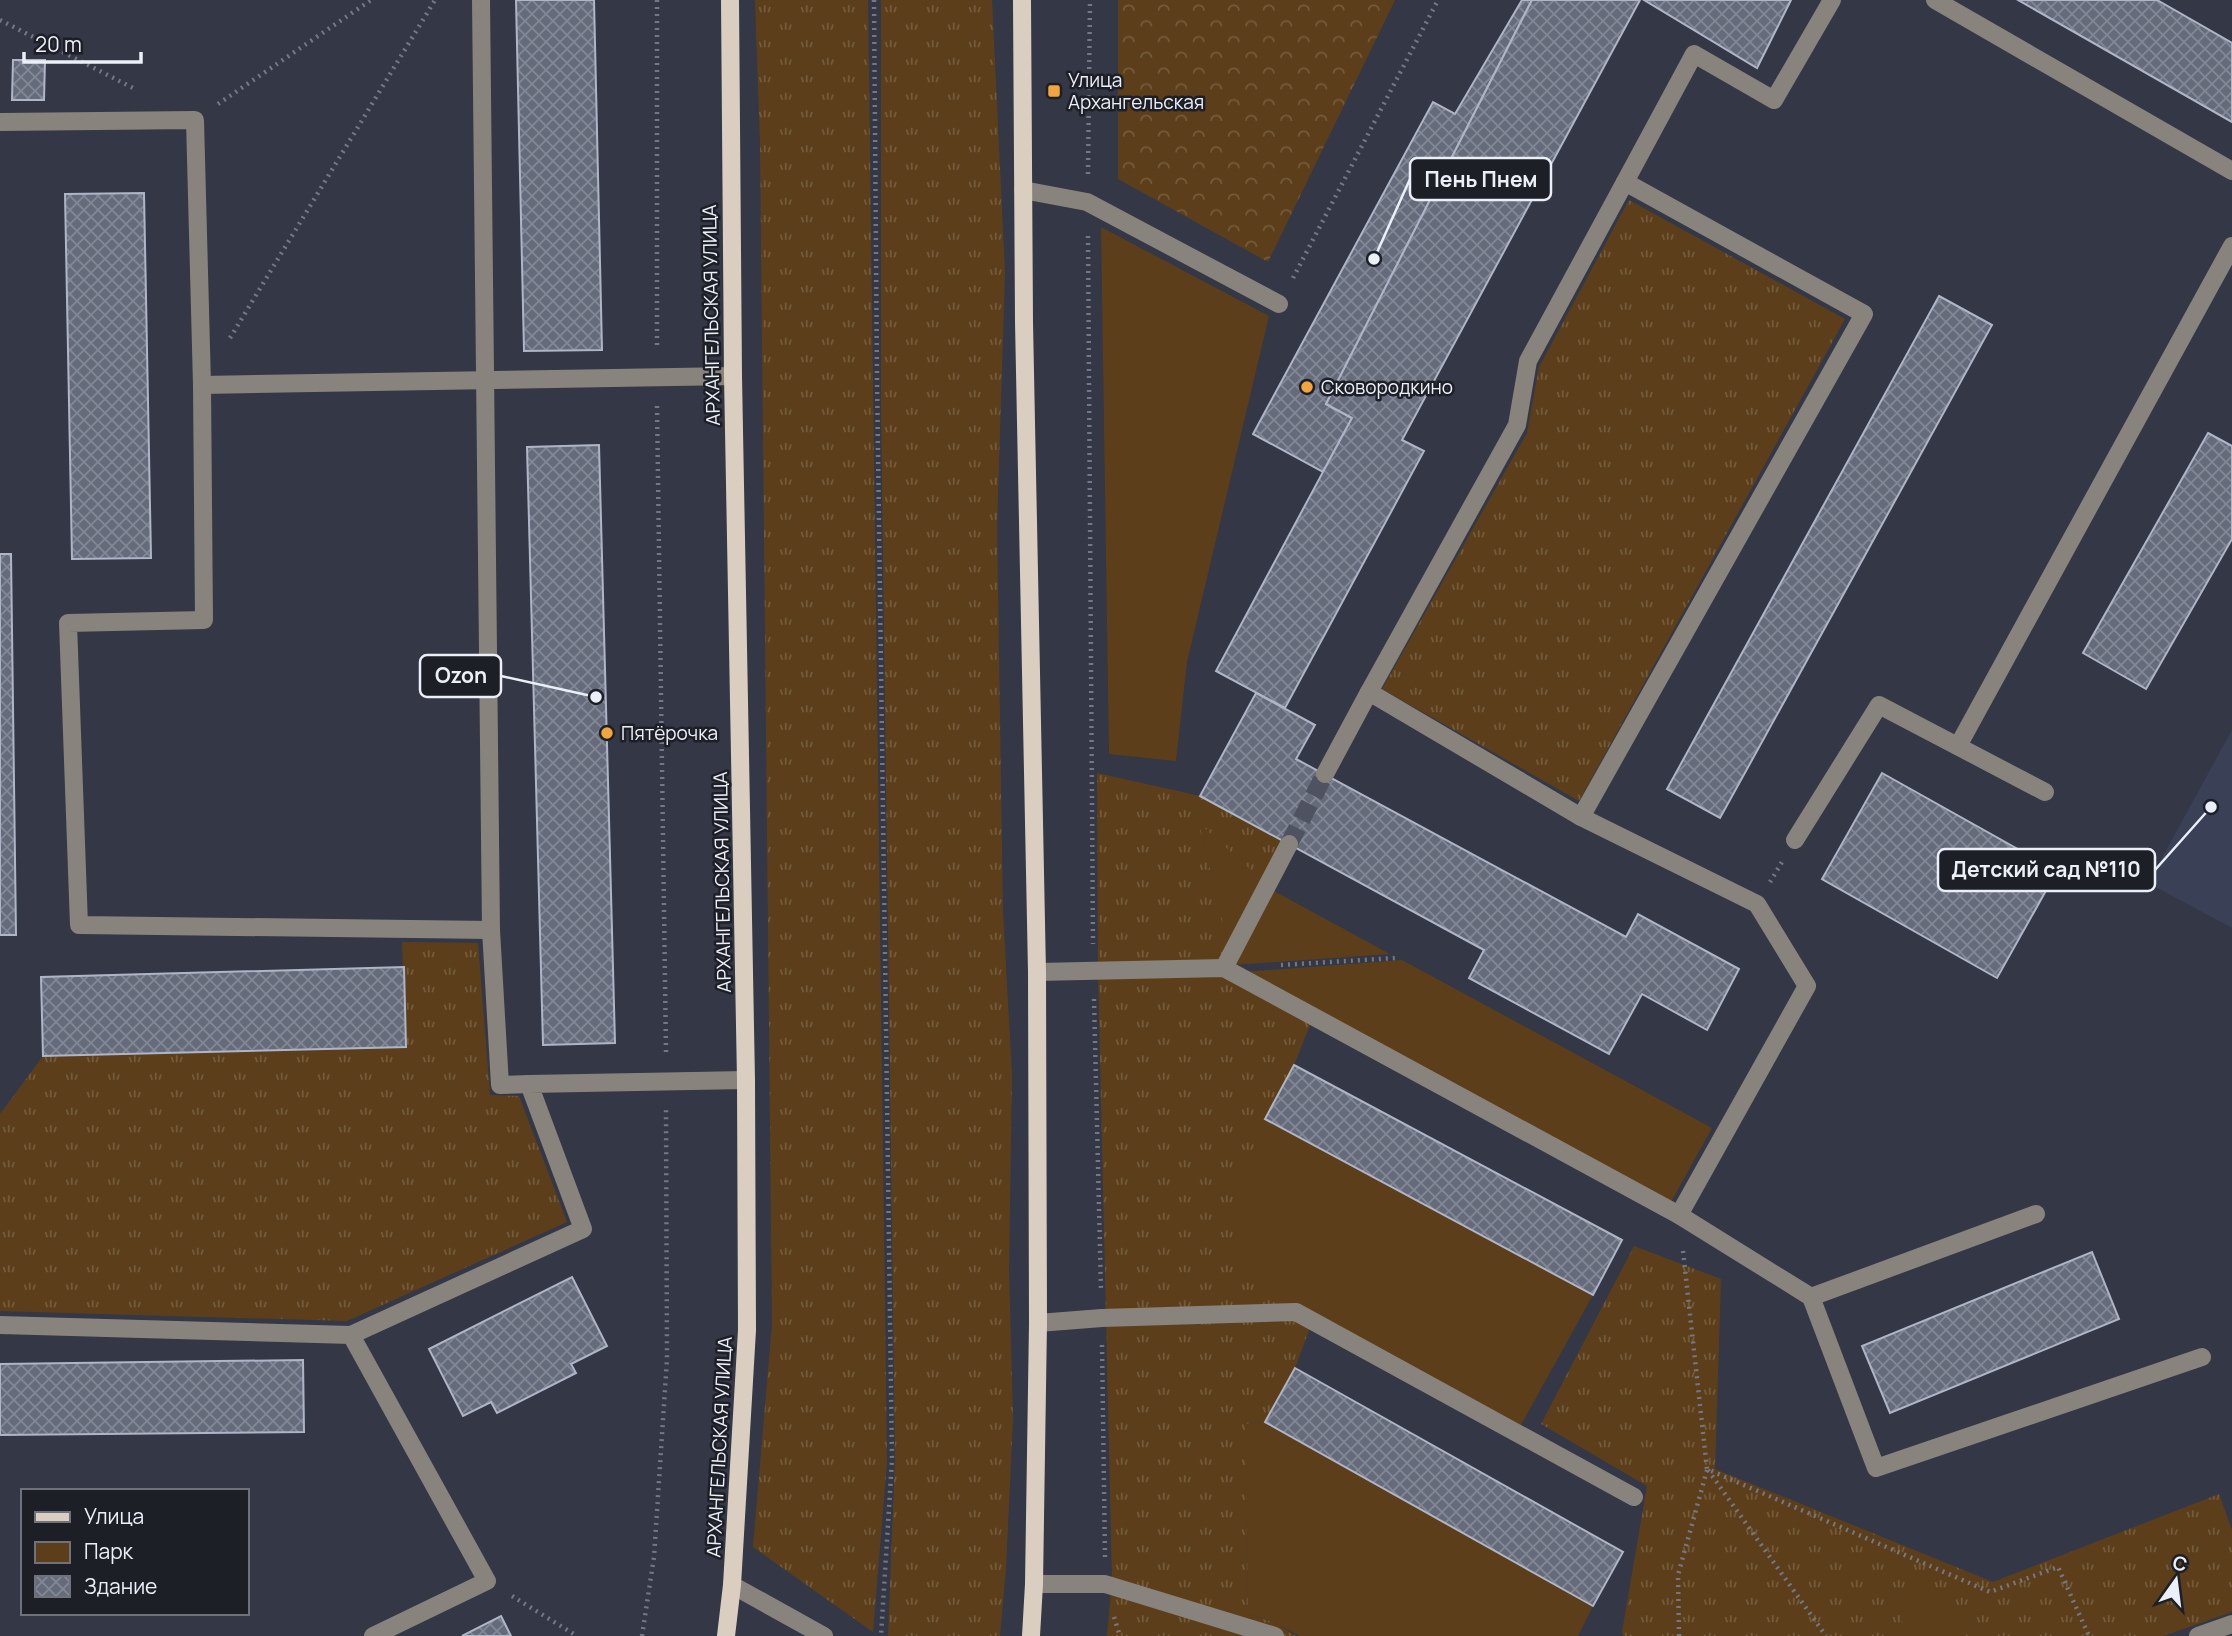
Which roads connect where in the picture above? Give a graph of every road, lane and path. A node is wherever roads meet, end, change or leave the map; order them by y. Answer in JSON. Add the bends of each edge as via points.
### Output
{"nodes":[{"id":1,"x":371,"y":0,"type":"edge"},
{"id":2,"x":435,"y":0,"type":"edge"},
{"id":3,"x":481,"y":0,"type":"edge"},
{"id":4,"x":657,"y":0,"type":"edge"},
{"id":5,"x":730,"y":0,"type":"edge"},
{"id":6,"x":874,"y":0,"type":"edge"},
{"id":7,"x":1022,"y":0,"type":"edge"},
{"id":8,"x":1090,"y":0,"type":"edge"},
{"id":9,"x":1438,"y":0,"type":"edge"},
{"id":10,"x":1832,"y":0,"type":"edge"},
{"id":11,"x":1935,"y":0,"type":"edge"},
{"id":12,"x":0,"y":20,"type":"edge"},
{"id":13,"x":148,"y":96,"type":"dead end"},
{"id":14,"x":195,"y":120,"type":"junction"},
{"id":15,"x":0,"y":122,"type":"edge"},
{"id":16,"x":2232,"y":171,"type":"edge"},
{"id":17,"x":1625,"y":182,"type":"junction"},
{"id":18,"x":1023,"y":190,"type":"junction"},
{"id":19,"x":1087,"y":202,"type":"junction"},
{"id":20,"x":2232,"y":246,"type":"edge"},
{"id":21,"x":1279,"y":304,"type":"joint"},
{"id":22,"x":230,"y":339,"type":"dead end"},
{"id":23,"x":733,"y":376,"type":"junction"},
{"id":24,"x":657,"y":379,"type":"junction"},
{"id":25,"x":484,"y":381,"type":"junction"},
{"id":26,"x":202,"y":385,"type":"junction"},
{"id":27,"x":1368,"y":692,"type":"junction"},
{"id":28,"x":1958,"y":747,"type":"junction"},
{"id":29,"x":1325,"y":775,"type":"tunnel mouth"},
{"id":30,"x":2045,"y":792,"type":"dead end"},
{"id":31,"x":1581,"y":817,"type":"junction"},
{"id":32,"x":1795,"y":841,"type":"joint"},
{"id":33,"x":1289,"y":844,"type":"tunnel mouth"},
{"id":34,"x":1757,"y":904,"type":"junction"},
{"id":35,"x":491,"y":930,"type":"junction"},
{"id":36,"x":1396,"y":958,"type":"dead end"},
{"id":37,"x":1277,"y":965,"type":"dead end"},
{"id":38,"x":1224,"y":968,"type":"junction"},
{"id":39,"x":1037,"y":972,"type":"junction"},
{"id":40,"x":1093,"y":972,"type":"junction"},
{"id":41,"x":746,"y":1080,"type":"junction"},
{"id":42,"x":666,"y":1081,"type":"junction"},
{"id":43,"x":529,"y":1084,"type":"junction"},
{"id":44,"x":2036,"y":1214,"type":"dead end"},
{"id":45,"x":1679,"y":1215,"type":"junction"},
{"id":46,"x":1811,"y":1297,"type":"junction"},
{"id":47,"x":1102,"y":1318,"type":"junction"},
{"id":48,"x":1038,"y":1322,"type":"junction"},
{"id":49,"x":0,"y":1325,"type":"edge"},
{"id":50,"x":351,"y":1335,"type":"junction"},
{"id":51,"x":2202,"y":1357,"type":"dead end"},
{"id":52,"x":1707,"y":1469,"type":"junction"},
{"id":53,"x":1634,"y":1497,"type":"dead end"},
{"id":54,"x":487,"y":1581,"type":"junction"},
{"id":55,"x":1034,"y":1584,"type":"junction"},
{"id":56,"x":1105,"y":1584,"type":"junction"},
{"id":57,"x":732,"y":1585,"type":"junction"},
{"id":58,"x":2232,"y":1624,"type":"edge"},
{"id":59,"x":373,"y":1636,"type":"edge"},
{"id":60,"x":577,"y":1636,"type":"edge"},
{"id":61,"x":642,"y":1636,"type":"edge"},
{"id":62,"x":726,"y":1636,"type":"edge"},
{"id":63,"x":824,"y":1636,"type":"edge"},
{"id":64,"x":881,"y":1636,"type":"edge"},
{"id":65,"x":1031,"y":1636,"type":"edge"},
{"id":66,"x":1120,"y":1636,"type":"edge"},
{"id":67,"x":1275,"y":1636,"type":"edge"},
{"id":68,"x":1679,"y":1636,"type":"edge"},
{"id":69,"x":1826,"y":1636,"type":"edge"},
{"id":70,"x":2089,"y":1636,"type":"edge"},
{"id":71,"x":2198,"y":1636,"type":"edge"}],
"edges":[{"from":1,"to":14,"type":"path"},
{"from":2,"to":22,"type":"path"},
{"from":3,"to":25,"type":"street"},
{"from":4,"to":24,"type":"path"},
{"from":5,"to":23,"type":"main road","name":"АРХАНГЕЛЬСКАЯ УЛИЦА"},
{"from":6,"to":64,"type":"path","via":[[892,1460]]},
{"from":7,"to":18,"type":"main road"},
{"from":8,"to":19,"type":"path"},
{"from":9,"to":21,"type":"path"},
{"from":10,"to":17,"type":"street","via":[[1774,100],[1694,54]]},
{"from":11,"to":16,"type":"street"},
{"from":12,"to":13,"type":"path"},
{"from":14,"to":15,"type":"street"},
{"from":14,"to":26,"type":"street"},
{"from":17,"to":27,"type":"street","via":[[1528,361],[1517,425]]},
{"from":17,"to":31,"type":"street","via":[[1864,314]]},
{"from":18,"to":19,"type":"street"},
{"from":18,"to":39,"type":"main road"},
{"from":19,"to":21,"type":"street"},
{"from":19,"to":40,"type":"path"},
{"from":20,"to":28,"type":"street"},
{"from":23,"to":24,"type":"street"},
{"from":23,"to":41,"type":"main road","name":"АРХАНГЕЛЬСКАЯ УЛИЦА"},
{"from":24,"to":25,"type":"street"},
{"from":24,"to":42,"type":"path"},
{"from":25,"to":26,"type":"street"},
{"from":25,"to":35,"type":"street"},
{"from":26,"to":35,"type":"street","via":[[204,620],[68,623],[79,925]]},
{"from":27,"to":29,"type":"street"},
{"from":27,"to":31,"type":"street"},
{"from":28,"to":30,"type":"street"},
{"from":28,"to":32,"type":"street","via":[[1879,705]]},
{"from":31,"to":34,"type":"street"},
{"from":32,"to":34,"type":"path"},
{"from":33,"to":38,"type":"street"},
{"from":34,"to":45,"type":"street","via":[[1807,986]]},
{"from":35,"to":43,"type":"street","via":[[500,1085]]},
{"from":36,"to":37,"type":"path"},
{"from":38,"to":40,"type":"street"},
{"from":38,"to":45,"type":"street"},
{"from":39,"to":40,"type":"street"},
{"from":39,"to":48,"type":"main road"},
{"from":40,"to":47,"type":"path"},
{"from":41,"to":42,"type":"street"},
{"from":41,"to":57,"type":"main road","name":"АРХАНГЕЛЬСКАЯ УЛИЦА","via":[[747,1330]]},
{"from":42,"to":43,"type":"street"},
{"from":42,"to":61,"type":"path","via":[[667,1359],[654,1557]]},
{"from":43,"to":50,"type":"street","via":[[583,1229]]},
{"from":44,"to":46,"type":"street"},
{"from":45,"to":46,"type":"street"},
{"from":45,"to":52,"type":"path"},
{"from":46,"to":51,"type":"street","via":[[1877,1468]]},
{"from":47,"to":48,"type":"street"},
{"from":47,"to":53,"type":"street","via":[[1296,1312]]},
{"from":47,"to":56,"type":"path"},
{"from":48,"to":55,"type":"main road"},
{"from":49,"to":50,"type":"street"},
{"from":50,"to":54,"type":"street"},
{"from":52,"to":68,"type":"path","via":[[1678,1575]]},
{"from":52,"to":69,"type":"path"},
{"from":52,"to":70,"type":"path","via":[[1990,1592],[2058,1567]]},
{"from":54,"to":59,"type":"street"},
{"from":54,"to":60,"type":"path"},
{"from":55,"to":56,"type":"street"},
{"from":55,"to":65,"type":"main road"},
{"from":56,"to":66,"type":"path"},
{"from":56,"to":67,"type":"street"},
{"from":57,"to":62,"type":"main road","name":"АРХАНГЕЛЬСКАЯ УЛИЦА"},
{"from":57,"to":63,"type":"street"},
{"from":58,"to":71,"type":"street"}]}
